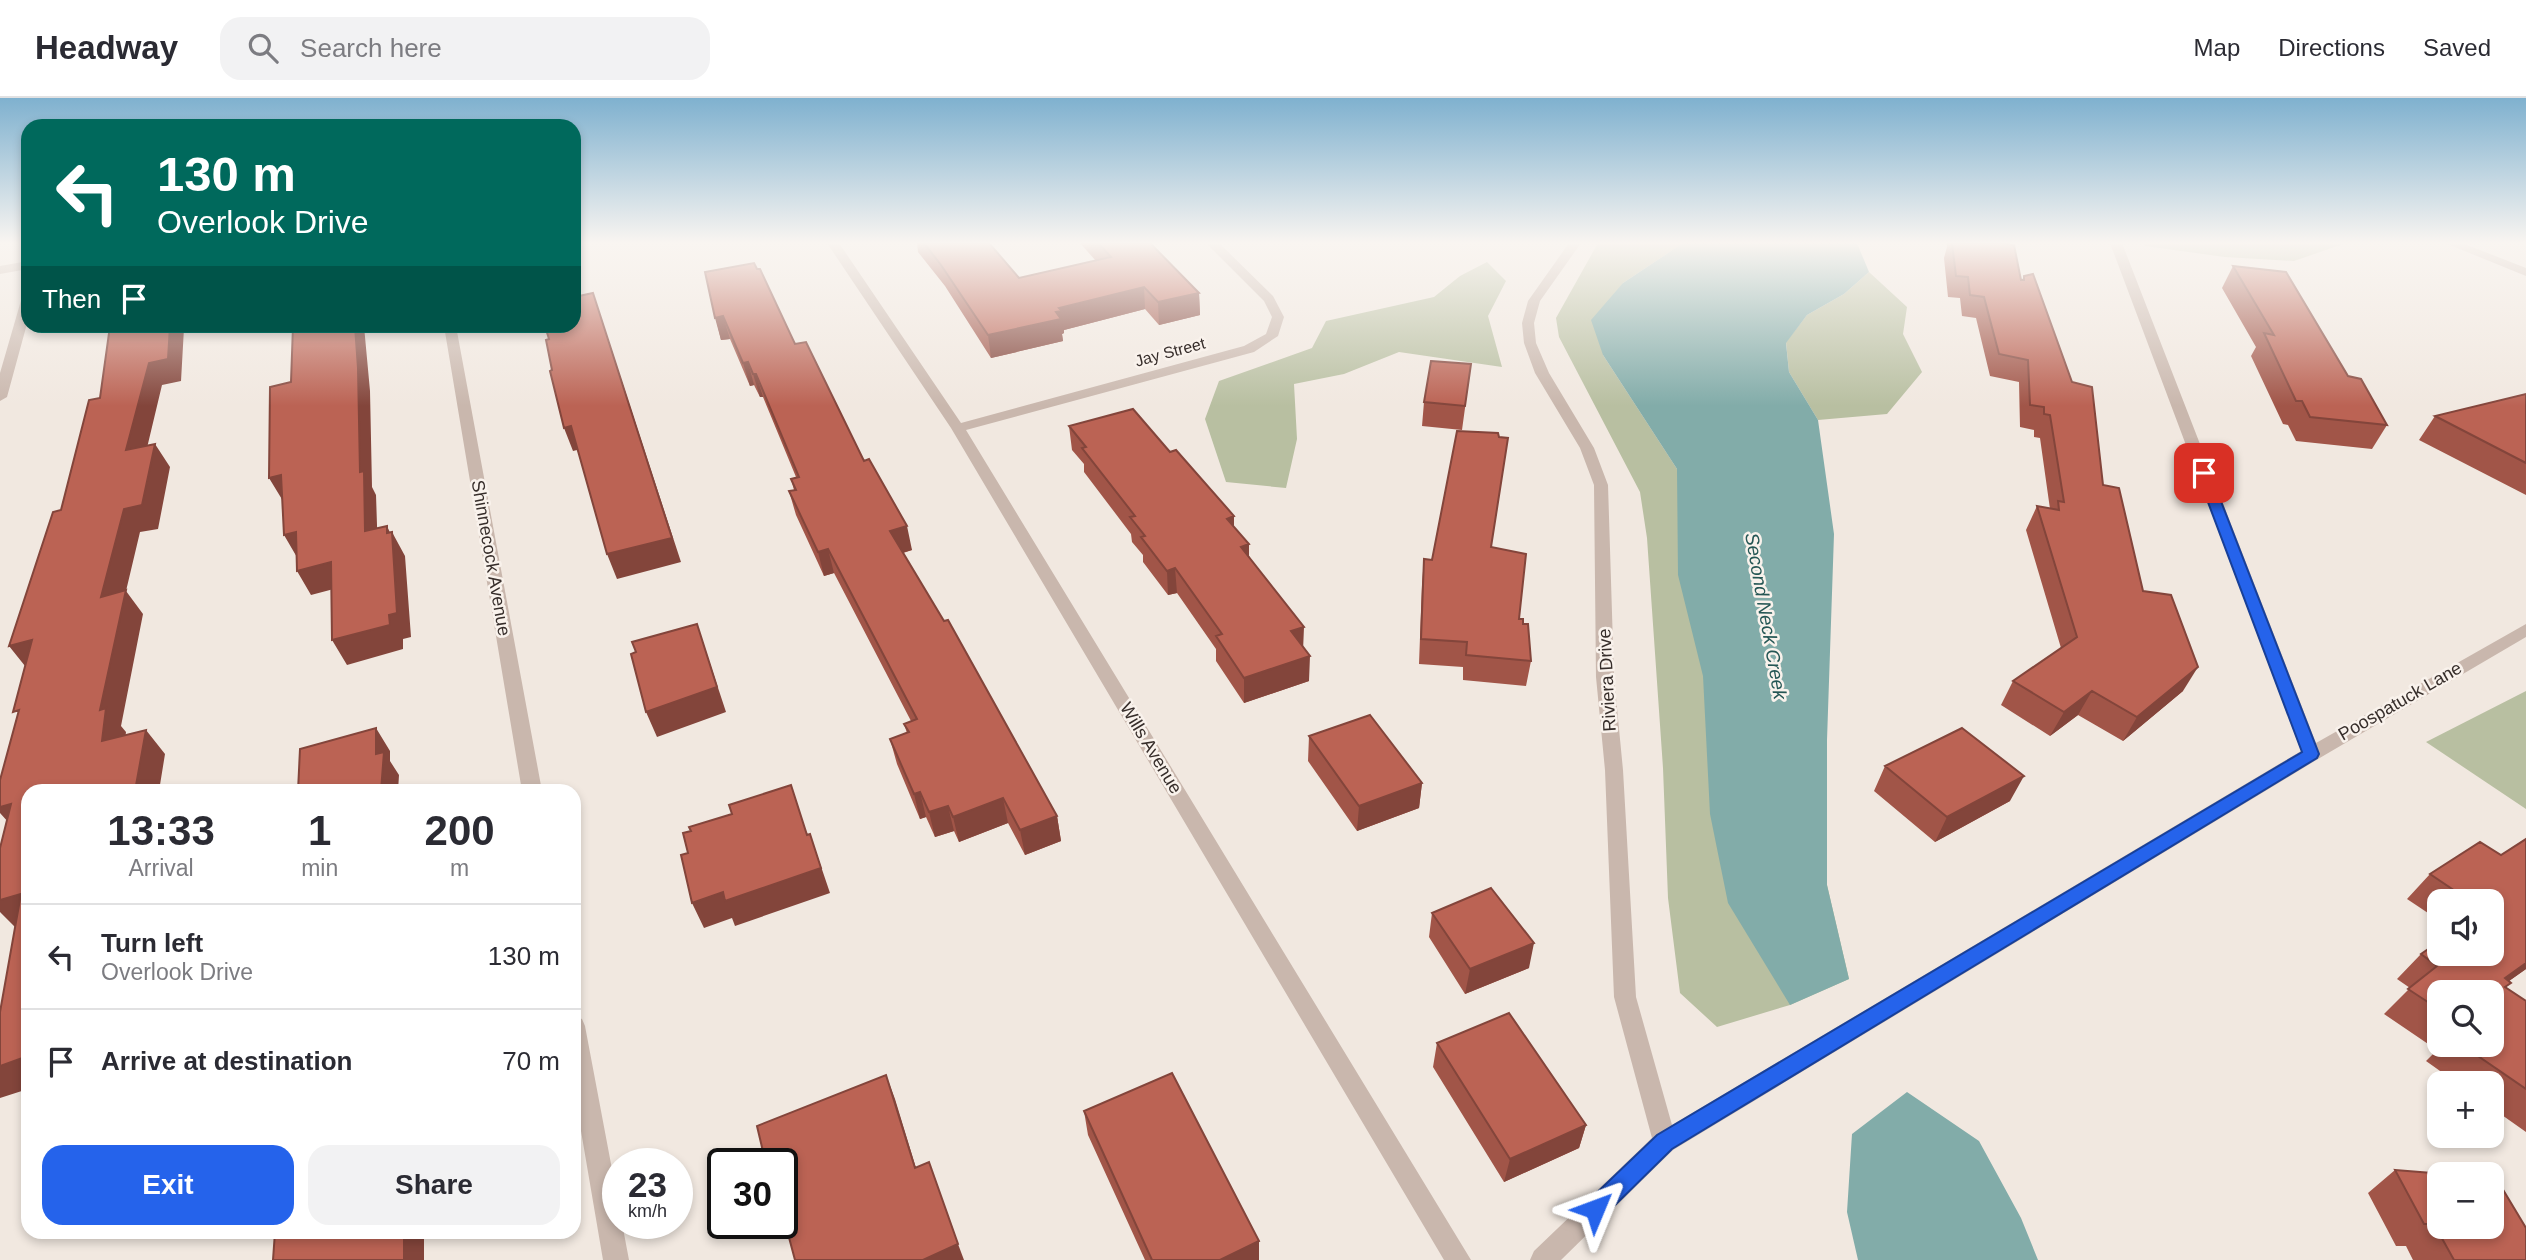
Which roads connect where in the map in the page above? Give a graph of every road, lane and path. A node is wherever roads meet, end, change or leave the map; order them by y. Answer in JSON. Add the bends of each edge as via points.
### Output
{"nodes":[{"id":1,"x":870,"y":297,"type":"edge"},
{"id":2,"x":1267,"y":297,"type":"edge"},
{"id":3,"x":1537,"y":297,"type":"edge"},
{"id":4,"x":2137,"y":297,"type":"edge"},
{"id":5,"x":21,"y":322,"type":"edge"},
{"id":6,"x":451,"y":333,"type":"edge"},
{"id":7,"x":0,"y":397,"type":"edge"},
{"id":8,"x":958,"y":428,"type":"junction"},
{"id":9,"x":2526,"y":630,"type":"edge"},
{"id":10,"x":2311,"y":754,"type":"junction"},
{"id":11,"x":531,"y":784,"type":"edge"},
{"id":12,"x":581,"y":1066,"type":"edge"},
{"id":13,"x":1665,"y":1142,"type":"junction"},
{"id":14,"x":615,"y":1260,"type":"edge"},
{"id":15,"x":1458,"y":1260,"type":"edge"},
{"id":16,"x":1543,"y":1260,"type":"edge"}],
"edges":[{"from":1,"to":8,"type":"street","name":"Wills Avenue"},
{"from":2,"to":8,"type":"street","name":"Jay Street","via":[[1278,317],[1272,336],[1249,349]]},
{"from":3,"to":13,"type":"street","name":"Riviera Drive","via":[[1528,323],[1530,343],[1542,373],[1587,448],[1601,485],[1605,677],[1625,997]]},
{"from":4,"to":10,"type":"street"},
{"from":5,"to":7,"type":"street"},
{"from":6,"to":11,"type":"street","name":"Shinnecock Avenue"},
{"from":8,"to":15,"type":"street","name":"Wills Avenue"},
{"from":9,"to":10,"type":"street","name":"Poospatuck Lane"},
{"from":10,"to":13,"type":"street","name":"Poospatuck Lane"},
{"from":12,"to":14,"type":"street"},
{"from":13,"to":16,"type":"street","name":"Poospatuck Lane"}]}
